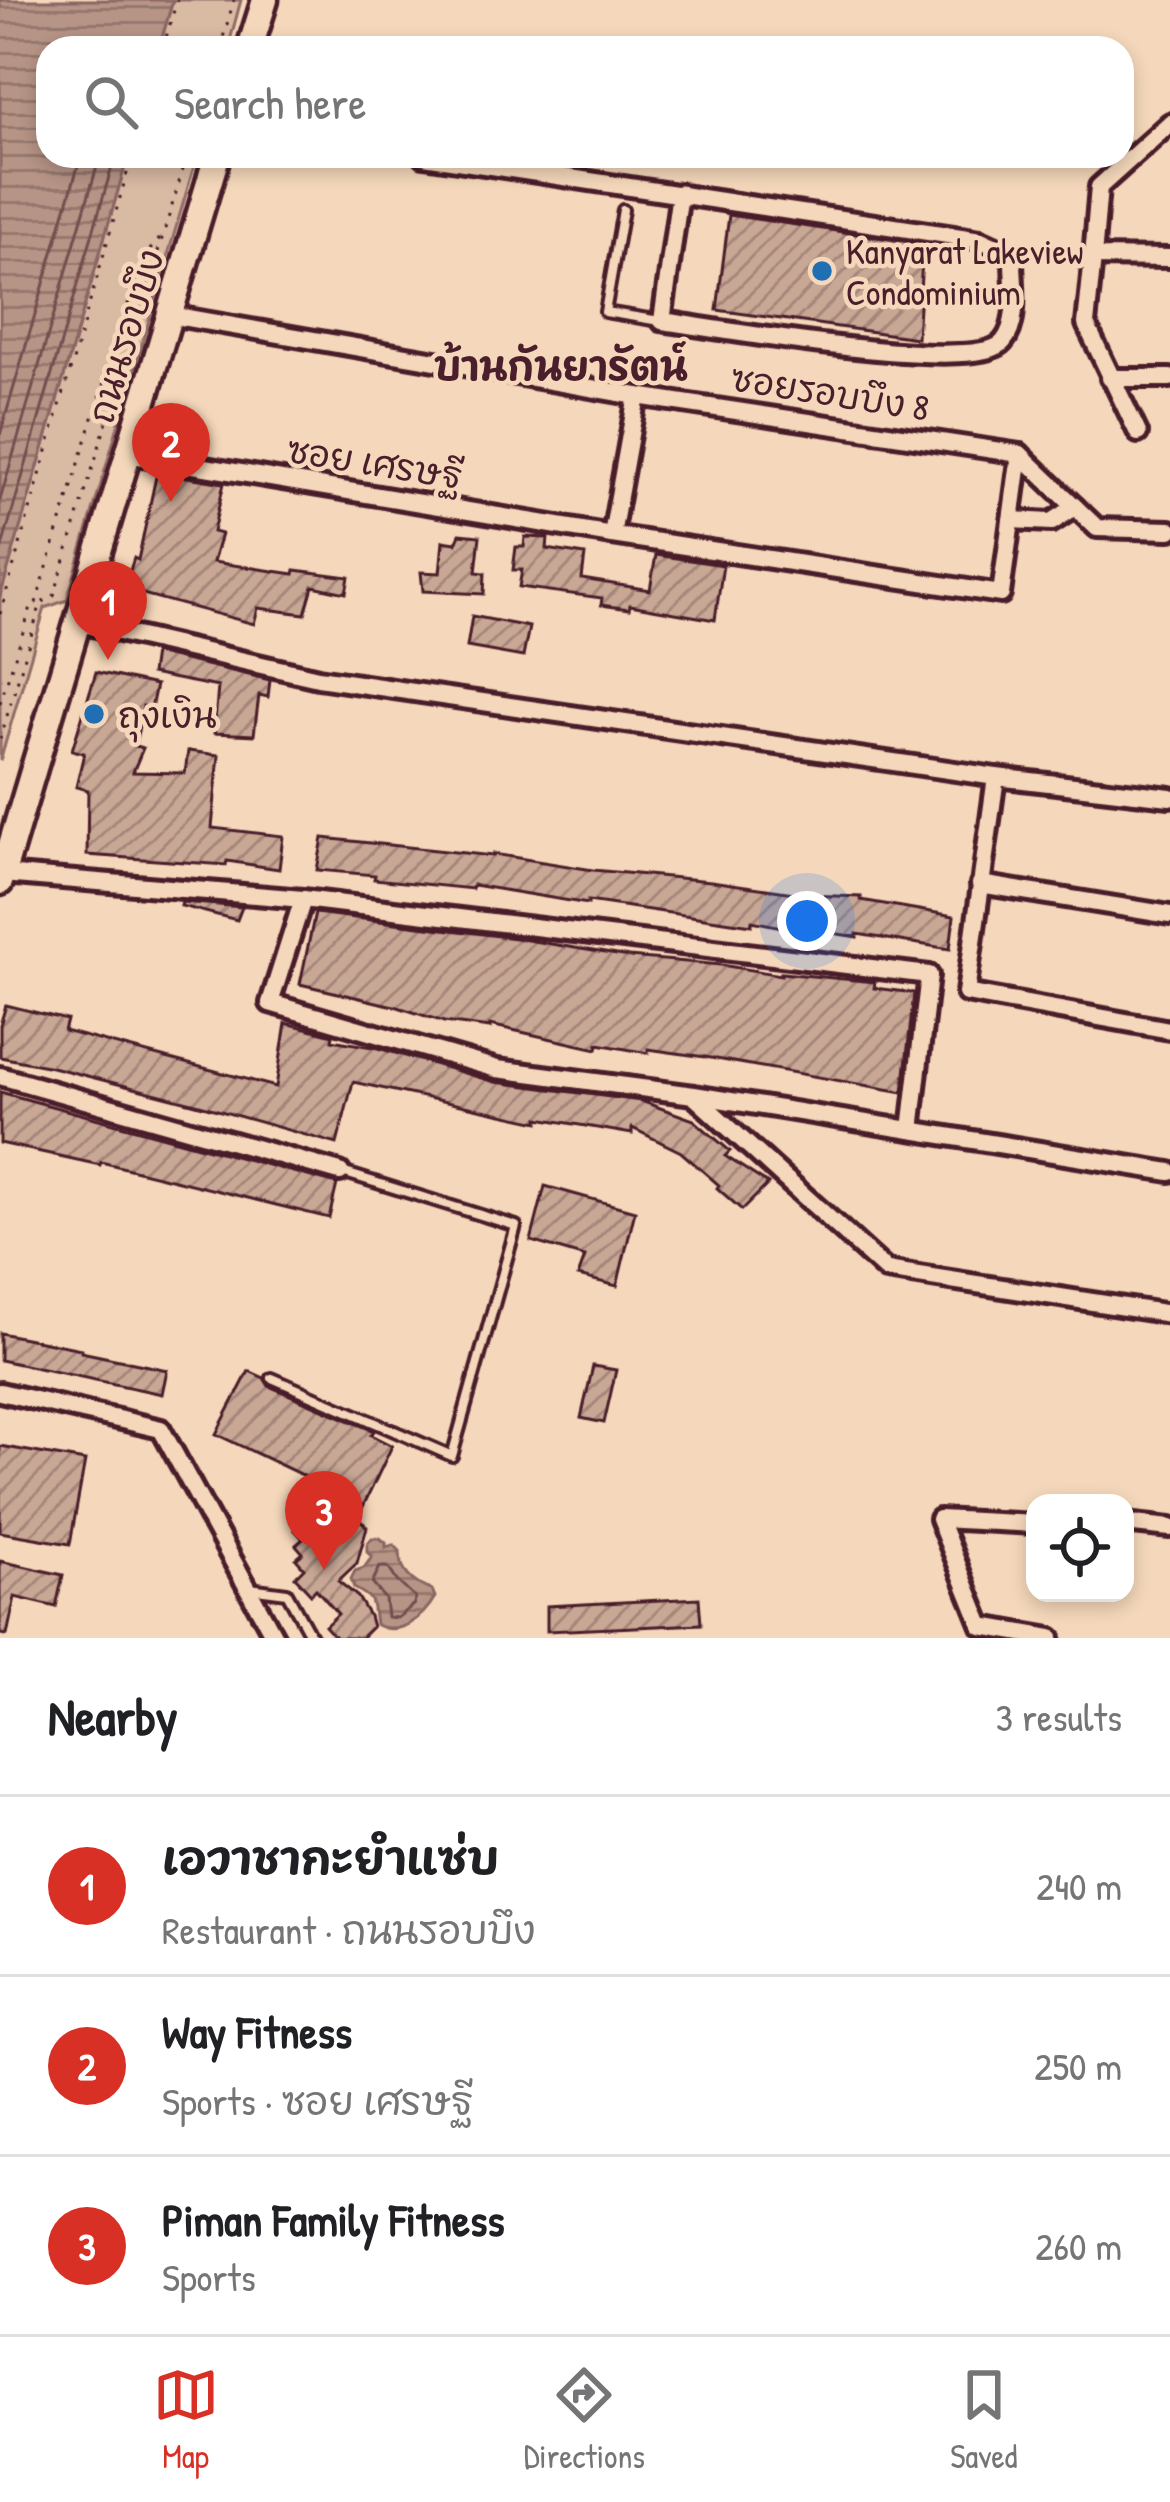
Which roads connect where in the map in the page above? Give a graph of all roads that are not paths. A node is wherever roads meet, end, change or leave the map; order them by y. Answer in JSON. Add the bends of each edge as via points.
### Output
{"nodes":[{"id":1,"x":265,"y":0,"type":"edge"},
{"id":2,"x":254,"y":36,"type":"edge"},
{"id":3,"x":1170,"y":123,"type":"edge"},
{"id":4,"x":1134,"y":156,"type":"edge"},
{"id":5,"x":214,"y":168,"type":"edge"},
{"id":6,"x":507,"y":168,"type":"edge"},
{"id":7,"x":1121,"y":168,"type":"edge"},
{"id":8,"x":680,"y":193,"type":"junction"},
{"id":9,"x":623,"y":210,"type":"dead end"},
{"id":10,"x":1093,"y":257,"type":"junction"},
{"id":11,"x":1170,"y":258,"type":"edge"},
{"id":12,"x":170,"y":315,"type":"junction"},
{"id":13,"x":662,"y":321,"type":"junction"},
{"id":14,"x":1110,"y":378,"type":"junction"},
{"id":15,"x":1170,"y":378,"type":"edge"},
{"id":16,"x":637,"y":396,"type":"junction"},
{"id":17,"x":1138,"y":433,"type":"dead end"},
{"id":18,"x":127,"y":454,"type":"junction"},
{"id":19,"x":1020,"y":454,"type":"junction"},
{"id":20,"x":1075,"y":507,"type":"junction"},
{"id":21,"x":1011,"y":520,"type":"junction"},
{"id":22,"x":1170,"y":530,"type":"edge"},
{"id":23,"x":612,"y":535,"type":"junction"},
{"id":24,"x":80,"y":623,"type":"junction"},
{"id":25,"x":996,"y":777,"type":"junction"},
{"id":26,"x":1170,"y":797,"type":"edge"},
{"id":27,"x":1,"y":878,"type":"edge"},
{"id":28,"x":980,"y":884,"type":"junction"},
{"id":29,"x":303,"y":899,"type":"junction"},
{"id":30,"x":1170,"y":915,"type":"edge"},
{"id":31,"x":1170,"y":1030,"type":"edge"},
{"id":32,"x":0,"y":1076,"type":"edge"},
{"id":33,"x":694,"y":1095,"type":"junction"},
{"id":34,"x":911,"y":1130,"type":"junction"},
{"id":35,"x":340,"y":1172,"type":"joint"},
{"id":36,"x":1170,"y":1172,"type":"edge"},
{"id":37,"x":1170,"y":1314,"type":"edge"},
{"id":38,"x":272,"y":1378,"type":"dead end"},
{"id":39,"x":0,"y":1392,"type":"edge"},
{"id":40,"x":1134,"y":1523,"type":"edge"},
{"id":41,"x":1026,"y":1524,"type":"edge"},
{"id":42,"x":1170,"y":1528,"type":"edge"},
{"id":43,"x":248,"y":1587,"type":"junction"},
{"id":44,"x":275,"y":1638,"type":"edge"},
{"id":45,"x":312,"y":1638,"type":"edge"},
{"id":46,"x":1051,"y":1638,"type":"edge"}],
"edges":[{"from":1,"to":2,"type":"street"},
{"from":3,"to":4,"type":"street"},
{"from":5,"to":12,"type":"street","name":"ถนนรอบบึง"},
{"from":6,"to":8,"type":"street"},
{"from":7,"to":10,"type":"street","via":[[1099,188]]},
{"from":8,"to":13,"type":"street"},
{"from":8,"to":13,"type":"street","via":[[992,243],[1013,260],[1012,318],[992,351],[952,356]]},
{"from":9,"to":13,"type":"lane","via":[[605,312]]},
{"from":10,"to":11,"type":"street"},
{"from":10,"to":14,"type":"street","via":[[1086,324]]},
{"from":12,"to":16,"type":"street","name":"ซอยรอบบึง 8"},
{"from":12,"to":18,"type":"street","name":"ถนนรอบบึง"},
{"from":14,"to":15,"type":"street"},
{"from":14,"to":17,"type":"street"},
{"from":16,"to":19,"type":"street","name":"ซอยรอบบึง 8"},
{"from":16,"to":23,"type":"street"},
{"from":18,"to":23,"type":"street","name":"ซอย เศรษฐี"},
{"from":18,"to":24,"type":"street","name":"ถนนรอบบึง"},
{"from":19,"to":20,"type":"street"},
{"from":19,"to":21,"type":"street"},
{"from":20,"to":21,"type":"street","via":[[1052,521]]},
{"from":20,"to":22,"type":"street","via":[[1097,528]]},
{"from":21,"to":23,"type":"street","name":"ซอย เศรษฐี","via":[[1000,595]]},
{"from":24,"to":25,"type":"street","via":[[318,678]]},
{"from":24,"to":27,"type":"street","name":"ถนนรอบบึง"},
{"from":25,"to":26,"type":"street"},
{"from":25,"to":28,"type":"street"},
{"from":27,"to":29,"type":"street"},
{"from":28,"to":30,"type":"street"},
{"from":28,"to":31,"type":"street","via":[[966,993]]},
{"from":29,"to":33,"type":"street","via":[[270,1003],[497,1069]]},
{"from":29,"to":34,"type":"street","via":[[929,975]]},
{"from":32,"to":35,"type":"street"},
{"from":33,"to":34,"type":"street"},
{"from":33,"to":37,"type":"street","via":[[886,1270]]},
{"from":34,"to":36,"type":"street"},
{"from":35,"to":38,"type":"lane","via":[[516,1226],[452,1456]]},
{"from":39,"to":43,"type":"street","via":[[161,1429]]},
{"from":40,"to":42,"type":"street"},
{"from":41,"to":46,"type":"street","via":[[939,1520],[982,1626]]},
{"from":43,"to":44,"type":"street"},
{"from":43,"to":45,"type":"lane","via":[[287,1593]]}]}
